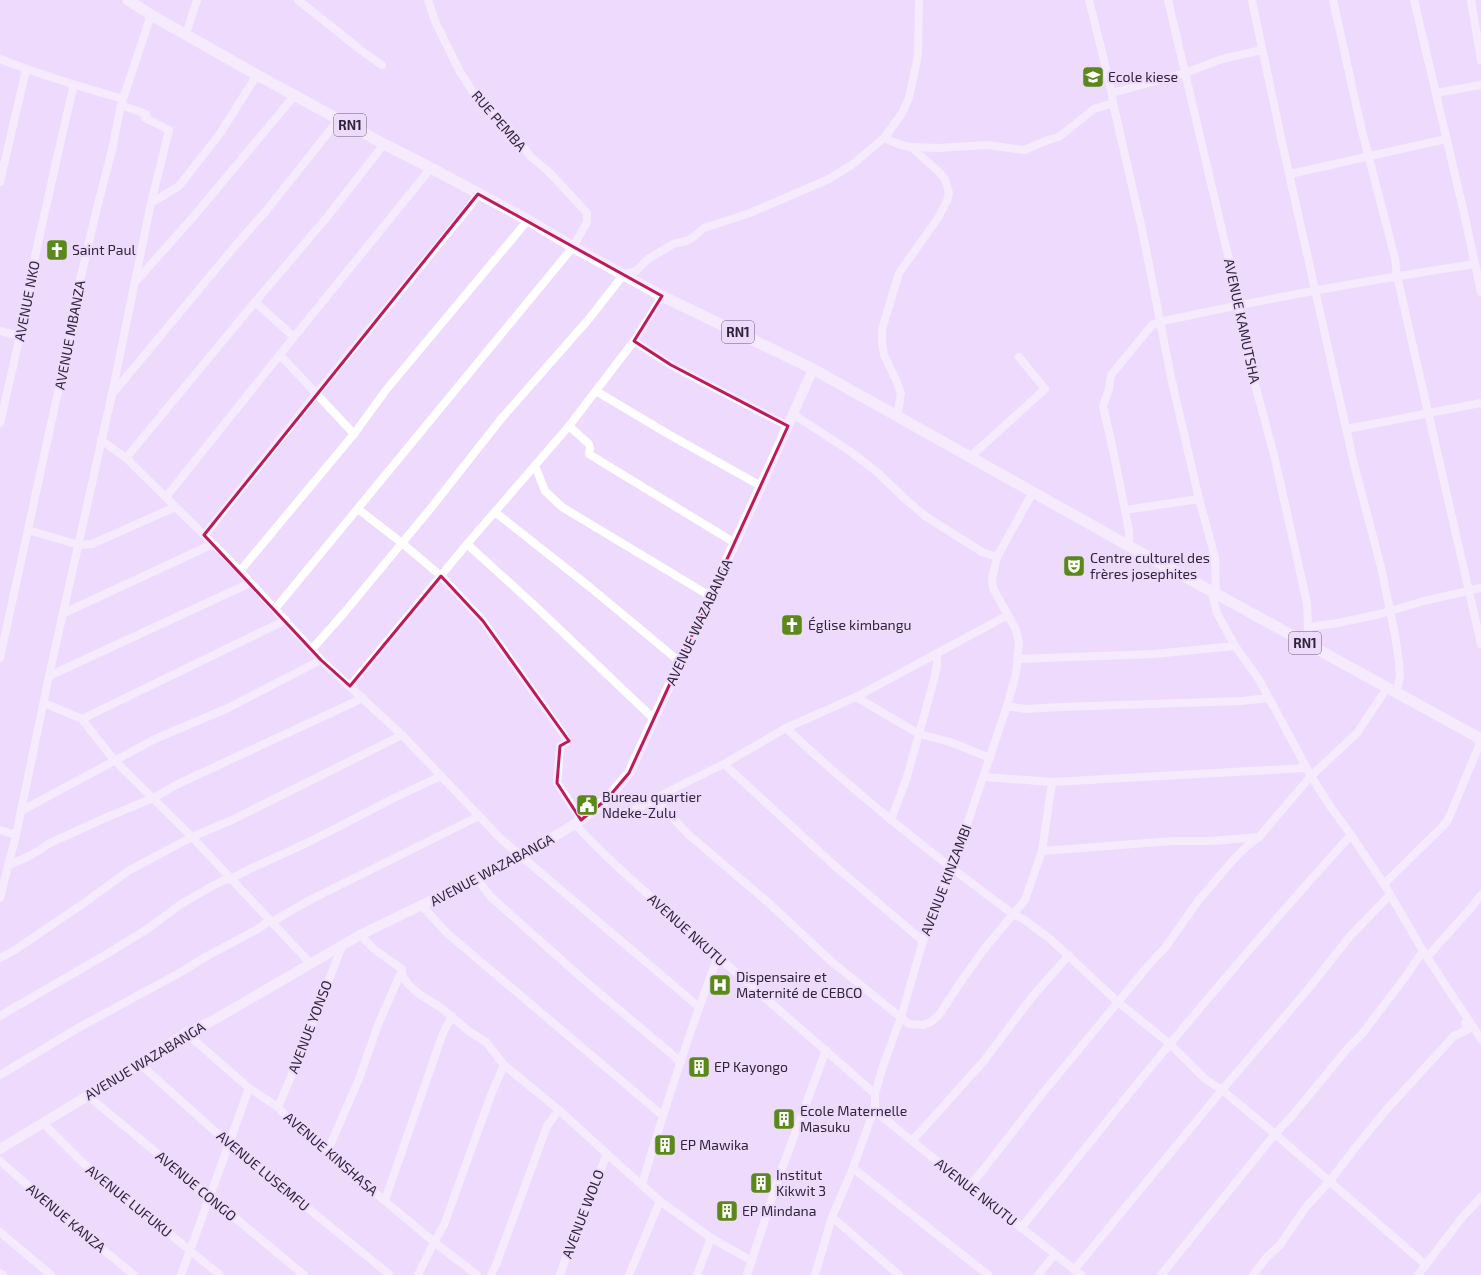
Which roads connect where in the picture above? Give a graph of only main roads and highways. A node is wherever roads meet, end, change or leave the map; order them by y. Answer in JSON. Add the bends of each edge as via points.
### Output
{"nodes":[{"id":1,"x":128,"y":0,"type":"edge"},
{"id":2,"x":813,"y":369,"type":"junction"},
{"id":3,"x":1481,"y":740,"type":"edge"},
{"id":4,"x":0,"y":1149,"type":"edge"}],
"edges":[{"from":1,"to":2,"type":"highway","number":"RN1","via":[[257,75],[528,220],[662,296]]},
{"from":2,"to":3,"type":"highway","number":"RN1"},
{"from":2,"to":4,"type":"main road","name":"AVENUE WAZABANGA","via":[[762,486],[629,773],[607,799],[578,822],[523,856],[360,935],[212,1021],[186,1033]]}]}
